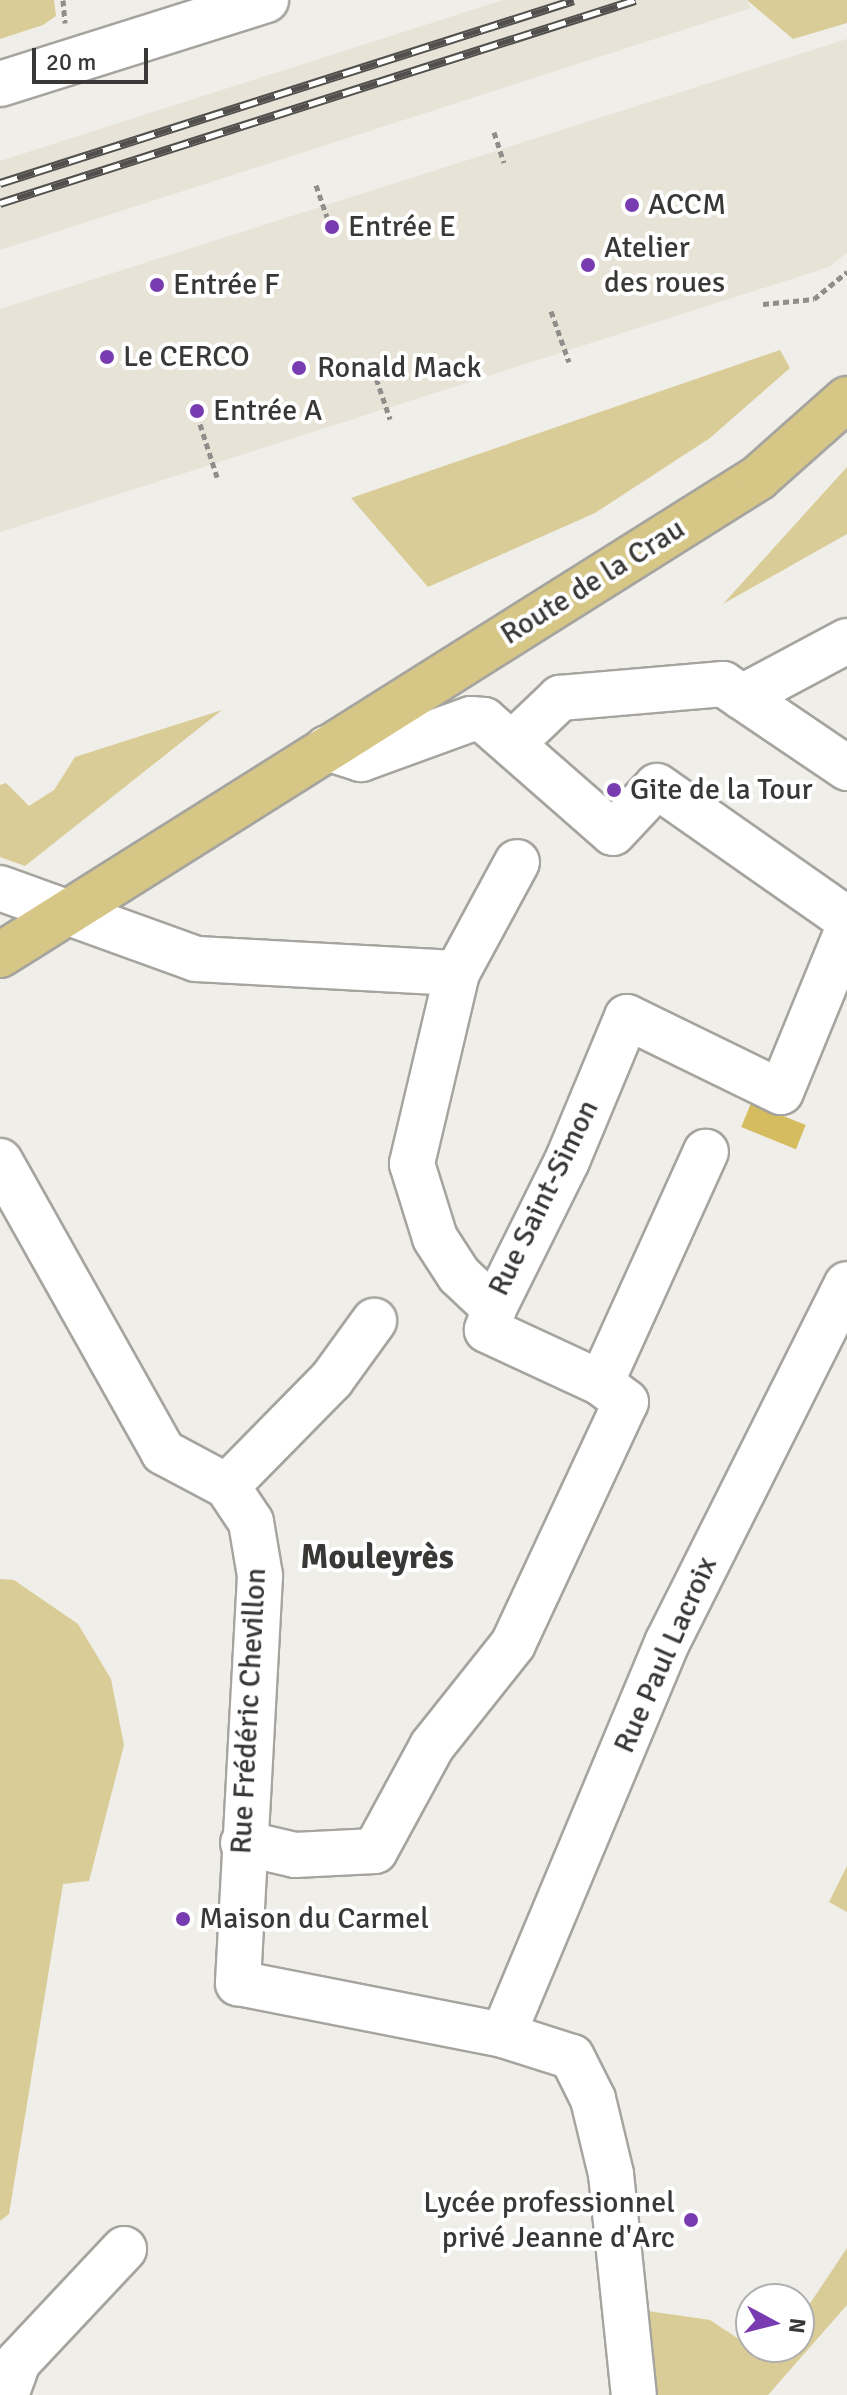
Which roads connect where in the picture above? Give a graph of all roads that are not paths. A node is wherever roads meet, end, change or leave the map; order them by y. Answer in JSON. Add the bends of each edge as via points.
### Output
{"nodes":[{"id":1,"x":266,"y":0,"type":"edge"},
{"id":2,"x":0,"y":84,"type":"edge"},
{"id":3,"x":847,"y":399,"type":"edge"},
{"id":4,"x":847,"y":641,"type":"edge"},
{"id":5,"x":733,"y":690,"type":"junction"},
{"id":6,"x":514,"y":742,"type":"junction"},
{"id":7,"x":327,"y":748,"type":"junction"},
{"id":8,"x":847,"y":768,"type":"edge"},
{"id":9,"x":517,"y":862,"type":"dead end"},
{"id":10,"x":0,"y":888,"type":"edge"},
{"id":11,"x":66,"y":912,"type":"junction"},
{"id":12,"x":847,"y":919,"type":"edge"},
{"id":13,"x":847,"y":931,"type":"edge"},
{"id":14,"x":0,"y":955,"type":"edge"},
{"id":15,"x":457,"y":973,"type":"junction"},
{"id":16,"x":706,"y":1152,"type":"dead end"},
{"id":17,"x":0,"y":1161,"type":"edge"},
{"id":18,"x":847,"y":1284,"type":"edge"},
{"id":19,"x":494,"y":1308,"type":"junction"},
{"id":20,"x":374,"y":1321,"type":"dead end"},
{"id":21,"x":833,"y":1347,"type":"edge"},
{"id":22,"x":601,"y":1383,"type":"junction"},
{"id":23,"x":227,"y":1486,"type":"junction"},
{"id":24,"x":243,"y":1843,"type":"junction"},
{"id":25,"x":503,"y":2035,"type":"junction"},
{"id":26,"x":124,"y":2249,"type":"dead end"},
{"id":27,"x":635,"y":2394,"type":"edge"},
{"id":28,"x":6,"y":2395,"type":"edge"}],
"edges":[{"from":1,"to":2,"type":"street"},
{"from":3,"to":7,"type":"main road","name":"Route de la Crau","via":[[758,478]]},
{"from":4,"to":5,"type":"street"},
{"from":5,"to":6,"type":"street","via":[[560,698]]},
{"from":5,"to":8,"type":"street"},
{"from":6,"to":7,"type":"street","via":[[484,720],[471,719],[361,759]]},
{"from":6,"to":12,"type":"street","via":[[613,833],[657,786]]},
{"from":7,"to":11,"type":"main road","name":"Route de la Crau"},
{"from":9,"to":15,"type":"street","name":"Rue Saint-Simon"},
{"from":10,"to":11,"type":"street"},
{"from":11,"to":14,"type":"main road","name":"Route de la Crau"},
{"from":11,"to":15,"type":"street","via":[[196,959]]},
{"from":13,"to":19,"type":"street","name":"Rue Saint-Simon","via":[[781,1092],[627,1017],[567,1161]]},
{"from":15,"to":19,"type":"street","name":"Rue Saint-Simon","via":[[412,1164],[435,1238],[459,1275]]},
{"from":16,"to":22,"type":"street"},
{"from":17,"to":23,"type":"street","name":"Rue Frédéric Chevillon","via":[[163,1452]]},
{"from":18,"to":21,"type":"street","name":"Rue Paul Lacroix"},
{"from":19,"to":22,"type":"street","via":[[487,1330]]},
{"from":20,"to":23,"type":"street","via":[[332,1379]]},
{"from":21,"to":25,"type":"street","name":"Rue Paul Lacroix","via":[[668,1641]]},
{"from":22,"to":24,"type":"street","via":[[626,1402],[513,1644],[432,1746],[375,1851],[295,1855]]},
{"from":23,"to":24,"type":"street","name":"Rue Frédéric Chevillon","via":[[251,1522],[260,1576]]},
{"from":24,"to":25,"type":"street","name":"Rue Frédéric Chevillon","via":[[238,1983]]},
{"from":25,"to":27,"type":"street","via":[[572,2057],[593,2099],[611,2174]]},
{"from":26,"to":28,"type":"street","via":[[18,2362]]}]}
